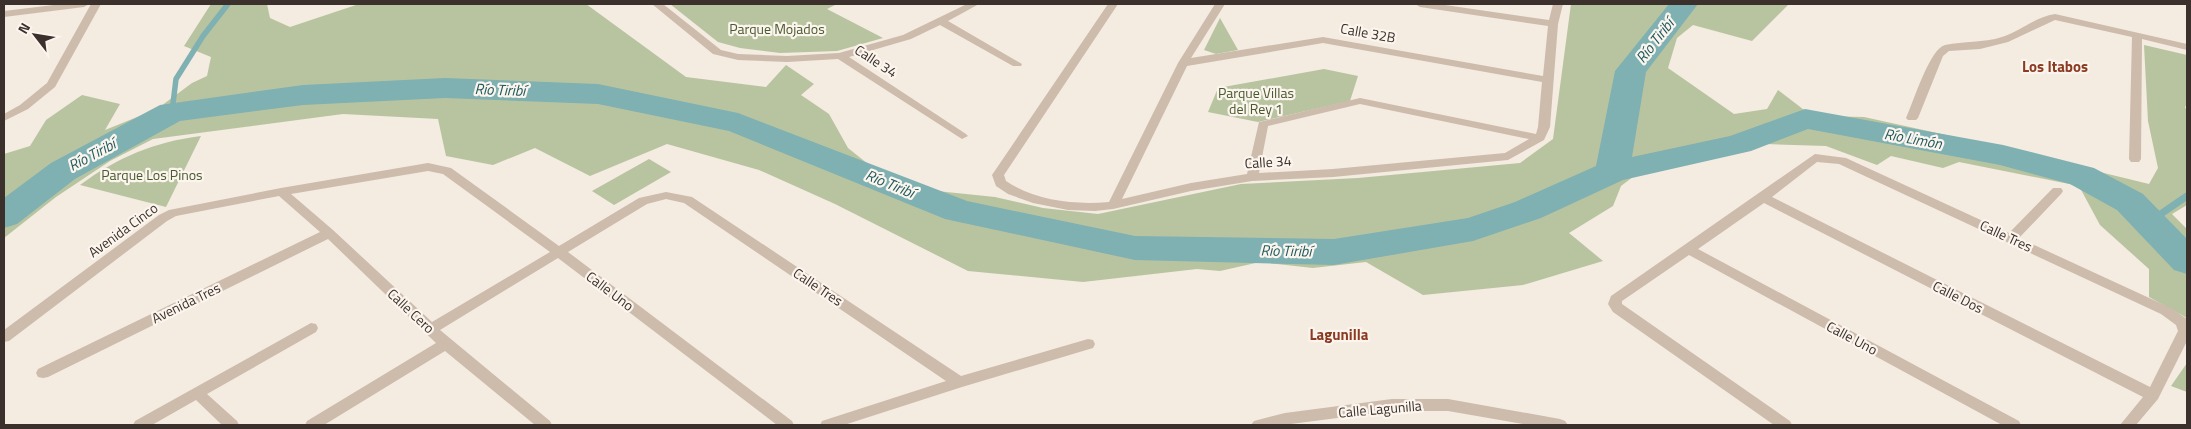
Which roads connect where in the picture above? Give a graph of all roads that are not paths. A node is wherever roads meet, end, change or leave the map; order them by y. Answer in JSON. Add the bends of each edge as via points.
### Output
{"nodes":[{"id":1,"x":84,"y":4,"type":"edge"},
{"id":2,"x":96,"y":4,"type":"edge"},
{"id":3,"x":657,"y":4,"type":"edge"},
{"id":4,"x":974,"y":4,"type":"edge"},
{"id":5,"x":1113,"y":4,"type":"edge"},
{"id":6,"x":1220,"y":4,"type":"edge"},
{"id":7,"x":1420,"y":4,"type":"edge"},
{"id":8,"x":1558,"y":4,"type":"edge"},
{"id":9,"x":1449,"y":6,"type":"edge"},
{"id":10,"x":4,"y":14,"type":"edge"},
{"id":11,"x":940,"y":21,"type":"junction"},
{"id":12,"x":1553,"y":24,"type":"junction"},
{"id":13,"x":2137,"y":36,"type":"junction"},
{"id":14,"x":2187,"y":47,"type":"edge"},
{"id":15,"x":840,"y":56,"type":"junction"},
{"id":16,"x":1183,"y":63,"type":"junction"},
{"id":17,"x":1017,"y":64,"type":"dead end"},
{"id":18,"x":1548,"y":80,"type":"junction"},
{"id":19,"x":4,"y":118,"type":"edge"},
{"id":20,"x":1912,"y":118,"type":"dead end"},
{"id":21,"x":962,"y":136,"type":"dead end"},
{"id":22,"x":1540,"y":138,"type":"junction"},
{"id":23,"x":2135,"y":159,"type":"dead end"},
{"id":24,"x":428,"y":168,"type":"joint"},
{"id":25,"x":1252,"y":177,"type":"junction"},
{"id":26,"x":2057,"y":191,"type":"dead end"},
{"id":27,"x":281,"y":192,"type":"junction"},
{"id":28,"x":1764,"y":198,"type":"junction"},
{"id":29,"x":1113,"y":205,"type":"junction"},
{"id":30,"x":329,"y":233,"type":"junction"},
{"id":31,"x":2012,"y":238,"type":"junction"},
{"id":32,"x":1690,"y":250,"type":"junction"},
{"id":33,"x":560,"y":252,"type":"junction"},
{"id":34,"x":311,"y":328,"type":"dead end"},
{"id":35,"x":431,"y":329,"type":"junction"},
{"id":36,"x":4,"y":337,"type":"edge"},
{"id":37,"x":446,"y":344,"type":"junction"},
{"id":38,"x":1088,"y":344,"type":"dead end"},
{"id":39,"x":43,"y":373,"type":"dead end"},
{"id":40,"x":959,"y":382,"type":"junction"},
{"id":41,"x":197,"y":393,"type":"junction"},
{"id":42,"x":2152,"y":395,"type":"junction"},
{"id":43,"x":140,"y":425,"type":"edge"},
{"id":44,"x":232,"y":425,"type":"edge"},
{"id":45,"x":312,"y":425,"type":"edge"},
{"id":46,"x":545,"y":425,"type":"edge"},
{"id":47,"x":787,"y":425,"type":"edge"},
{"id":48,"x":827,"y":425,"type":"edge"},
{"id":49,"x":1259,"y":425,"type":"edge"},
{"id":50,"x":1560,"y":425,"type":"edge"},
{"id":51,"x":1785,"y":425,"type":"edge"},
{"id":52,"x":2014,"y":425,"type":"edge"},
{"id":53,"x":2127,"y":425,"type":"edge"}],
"edges":[{"from":1,"to":10,"type":"street"},
{"from":2,"to":19,"type":"street","via":[[51,85]]},
{"from":3,"to":15,"type":"street","name":"Calle 34","via":[[717,52],[738,57],[787,59]]},
{"from":4,"to":11,"type":"street"},
{"from":5,"to":29,"type":"street","name":"Calle 34","via":[[998,175],[1000,183],[1012,192],[1037,200],[1068,206]]},
{"from":6,"to":16,"type":"street"},
{"from":7,"to":9,"type":"street"},
{"from":8,"to":12,"type":"street"},
{"from":9,"to":12,"type":"street"},
{"from":11,"to":15,"type":"street","via":[[907,37]]},
{"from":11,"to":17,"type":"street"},
{"from":12,"to":18,"type":"street"},
{"from":13,"to":14,"type":"street"},
{"from":13,"to":20,"type":"street","via":[[2056,17],[1986,45],[1946,48],[1938,55]]},
{"from":13,"to":23,"type":"street"},
{"from":15,"to":21,"type":"street","name":"Calle 34"},
{"from":16,"to":18,"type":"street","name":"Calle 32B","via":[[1323,40]]},
{"from":16,"to":29,"type":"street"},
{"from":18,"to":22,"type":"street"},
{"from":22,"to":25,"type":"street","name":"Calle 34","via":[[1508,156],[1333,173]]},
{"from":22,"to":25,"type":"street","via":[[1360,101],[1263,124]]},
{"from":24,"to":27,"type":"street","name":"Avenida Cinco"},
{"from":24,"to":33,"type":"street","name":"Calle Uno","via":[[447,171]]},
{"from":25,"to":29,"type":"street","name":"Calle 34"},
{"from":26,"to":31,"type":"street"},
{"from":27,"to":30,"type":"street","name":"Calle Cero"},
{"from":27,"to":36,"type":"street","name":"Avenida Cinco","via":[[184,210],[162,218]]},
{"from":28,"to":31,"type":"street","name":"Calle Tres","via":[[1815,158],[1827,158],[1842,161]]},
{"from":28,"to":32,"type":"street"},
{"from":28,"to":42,"type":"street","name":"Calle Dos"},
{"from":30,"to":35,"type":"street","name":"Calle Cero"},
{"from":30,"to":39,"type":"street","name":"Avenida Tres"},
{"from":31,"to":42,"type":"street","name":"Calle Tres","via":[[2166,311],[2182,322],[2185,331]]},
{"from":32,"to":51,"type":"street","via":[[1616,300],[1615,304]]},
{"from":32,"to":52,"type":"street","name":"Calle Uno"},
{"from":33,"to":35,"type":"street"},
{"from":33,"to":40,"type":"street","name":"Calle Tres","via":[[643,201],[674,194],[688,200]]},
{"from":33,"to":47,"type":"street","name":"Calle Uno"},
{"from":34,"to":41,"type":"street"},
{"from":35,"to":37,"type":"street","name":"Calle Cero"},
{"from":37,"to":45,"type":"street"},
{"from":37,"to":46,"type":"street","name":"Calle Cero"},
{"from":38,"to":40,"type":"street"},
{"from":40,"to":48,"type":"street"},
{"from":41,"to":43,"type":"street"},
{"from":41,"to":44,"type":"street"},
{"from":42,"to":53,"type":"street"},
{"from":49,"to":50,"type":"street","name":"Calle Lagunilla","via":[[1392,405],[1448,405]]}]}
